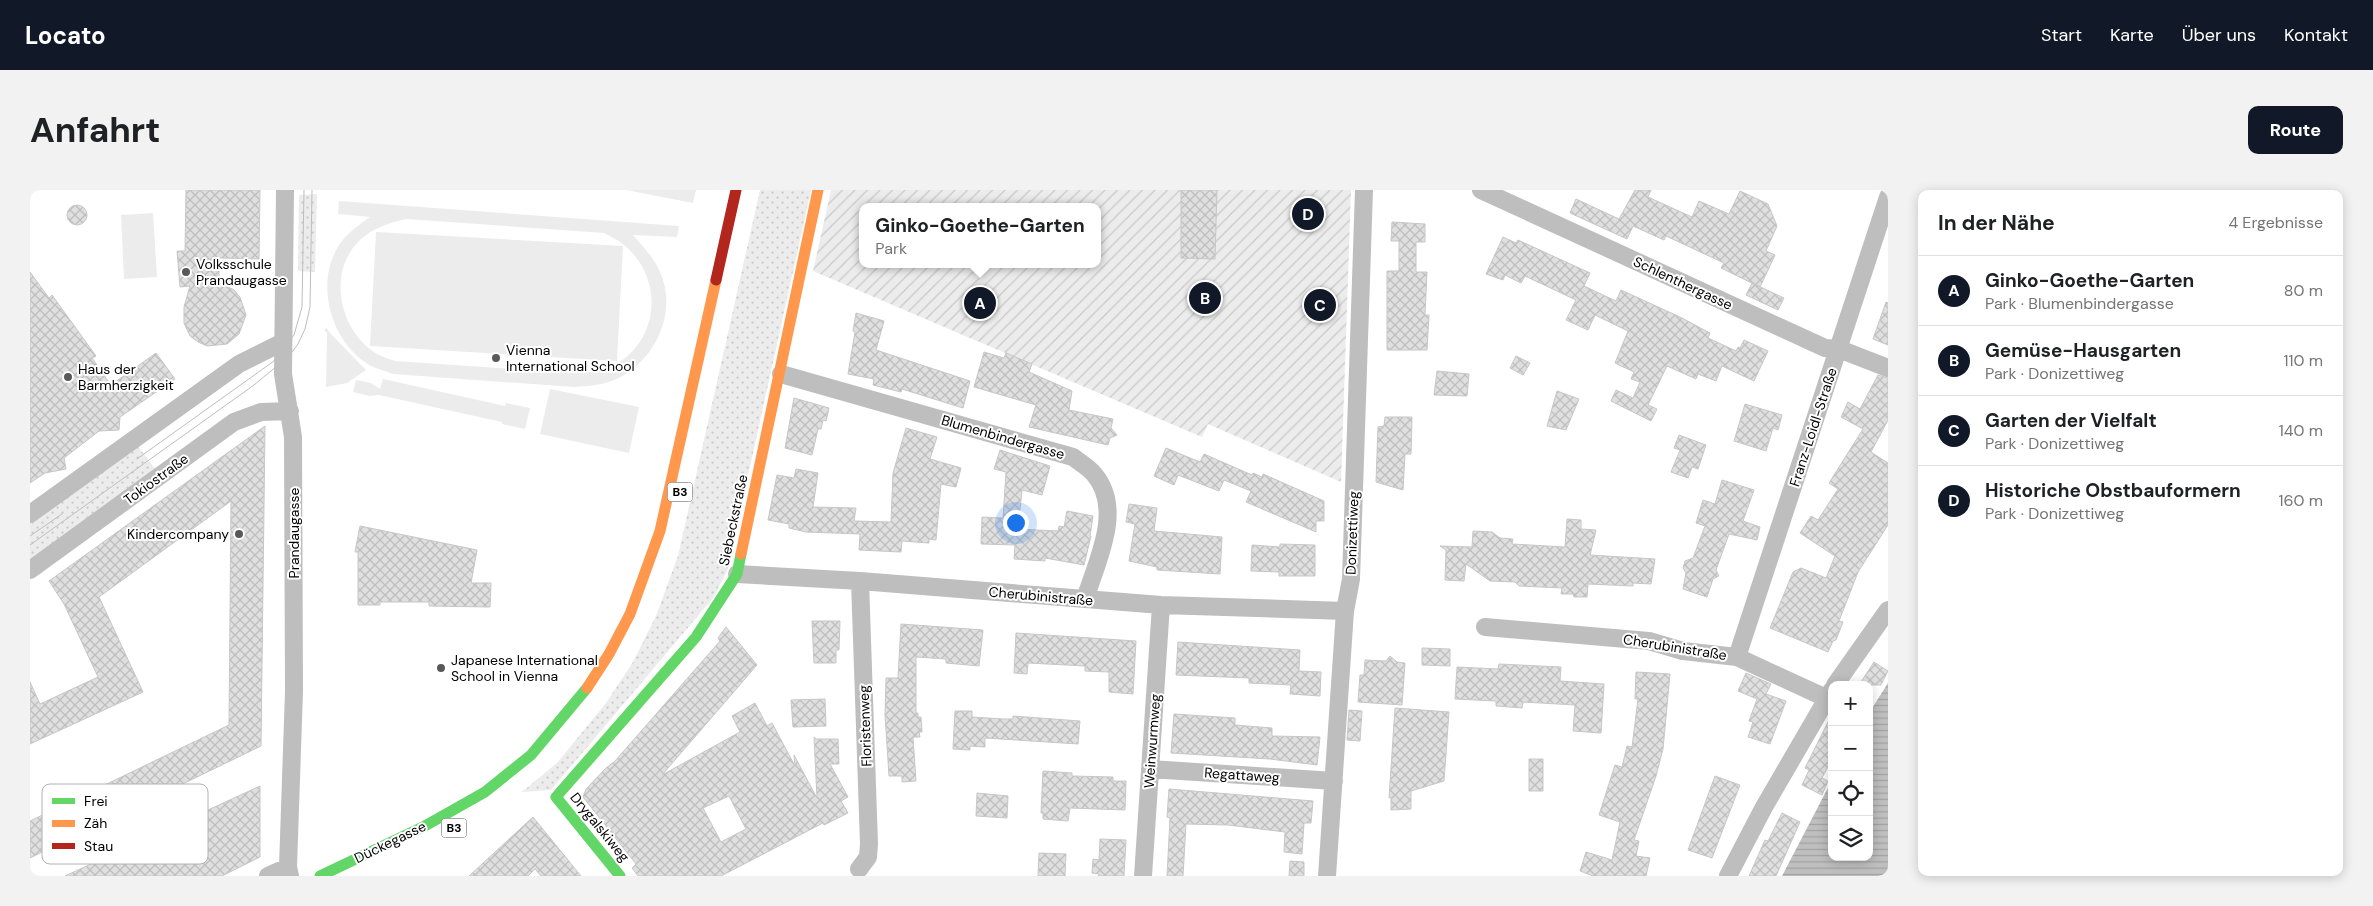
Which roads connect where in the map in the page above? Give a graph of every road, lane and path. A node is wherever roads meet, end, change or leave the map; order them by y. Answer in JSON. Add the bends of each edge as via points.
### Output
{"nodes":[{"id":1,"x":285,"y":190,"type":"edge"},
{"id":2,"x":736,"y":190,"type":"edge"},
{"id":3,"x":746,"y":190,"type":"edge"},
{"id":4,"x":818,"y":190,"type":"edge"},
{"id":5,"x":1364,"y":190,"type":"edge"},
{"id":6,"x":1481,"y":190,"type":"edge"},
{"id":7,"x":1888,"y":197,"type":"edge"},
{"id":8,"x":283,"y":342,"type":"junction"},
{"id":9,"x":1839,"y":348,"type":"junction"},
{"id":10,"x":1888,"y":368,"type":"edge"},
{"id":11,"x":780,"y":374,"type":"junction"},
{"id":12,"x":290,"y":411,"type":"junction"},
{"id":13,"x":30,"y":514,"type":"edge"},
{"id":14,"x":30,"y":570,"type":"edge"},
{"id":15,"x":737,"y":574,"type":"junction"},
{"id":16,"x":860,"y":580,"type":"junction"},
{"id":17,"x":1085,"y":599,"type":"junction"},
{"id":18,"x":1161,"y":606,"type":"junction"},
{"id":19,"x":1888,"y":610,"type":"edge"},
{"id":20,"x":1345,"y":612,"type":"junction"},
{"id":21,"x":1484,"y":627,"type":"dead end"},
{"id":22,"x":1737,"y":657,"type":"junction"},
{"id":23,"x":1838,"y":681,"type":"edge"},
{"id":24,"x":1828,"y":690,"type":"edge"},
{"id":25,"x":1828,"y":696,"type":"edge"},
{"id":26,"x":534,"y":758,"type":"junction"},
{"id":27,"x":1150,"y":769,"type":"junction"},
{"id":28,"x":1334,"y":781,"type":"junction"},
{"id":29,"x":506,"y":790,"type":"dead end"},
{"id":30,"x":556,"y":797,"type":"joint"},
{"id":31,"x":859,"y":869,"type":"dead end"},
{"id":32,"x":289,"y":871,"type":"edge"},
{"id":33,"x":268,"y":876,"type":"edge"},
{"id":34,"x":320,"y":876,"type":"edge"},
{"id":35,"x":620,"y":876,"type":"edge"},
{"id":36,"x":1143,"y":876,"type":"edge"},
{"id":37,"x":1328,"y":876,"type":"edge"},
{"id":38,"x":1728,"y":876,"type":"edge"}],
"edges":[{"from":1,"to":8,"type":"street","name":"Prandaugasse"},
{"from":2,"to":26,"type":"main road","number":"B3","via":[[660,531],[630,614],[608,654],[582,696]]},
{"from":3,"to":26,"type":"main road","number":"B3","via":[[672,532],[639,620],[619,658],[590,701]]},
{"from":4,"to":11,"type":"main road","name":"Siebeckstraße"},
{"from":5,"to":20,"type":"street","name":"Donizettiweg","via":[[1351,579]]},
{"from":6,"to":9,"type":"street","name":"Schlenthergasse","via":[[1825,348]]},
{"from":7,"to":9,"type":"street","name":"Franz-Loidl-Straße"},
{"from":8,"to":12,"type":"street","name":"Prandaugasse"},
{"from":8,"to":13,"type":"street","via":[[234,368]]},
{"from":9,"to":10,"type":"street","name":"Schlenthergasse"},
{"from":9,"to":22,"type":"street","name":"Franz-Loidl-Straße"},
{"from":11,"to":15,"type":"main road","name":"Siebeckstraße"},
{"from":11,"to":17,"type":"street","name":"Blumenbindergasse","via":[[1073,457],[1094,473],[1106,494],[1109,520]]},
{"from":12,"to":14,"type":"street","name":"Tokiostraße","via":[[261,412],[234,422]]},
{"from":12,"to":32,"type":"street","name":"Prandaugasse","via":[[293,437],[294,691]]},
{"from":15,"to":16,"type":"street","name":"Cherubinistraße"},
{"from":15,"to":30,"type":"main road","name":"Siebeckstraße","via":[[696,637]]},
{"from":16,"to":17,"type":"street","name":"Cherubinistraße"},
{"from":16,"to":31,"type":"street","name":"Floristenweg","via":[[869,844],[868,857]]},
{"from":17,"to":18,"type":"street","name":"Cherubinistraße"},
{"from":18,"to":20,"type":"street","name":"Cherubinistraße"},
{"from":18,"to":27,"type":"street","name":"Weinwurmweg"},
{"from":19,"to":23,"type":"street"},
{"from":20,"to":28,"type":"street","name":"Donizettiweg"},
{"from":21,"to":22,"type":"street","name":"Cherubinistraße","via":[[1649,640],[1683,651]]},
{"from":22,"to":24,"type":"street","name":"Cherubinistraße"},
{"from":25,"to":38,"type":"street"},
{"from":26,"to":29,"type":"main road","number":"B3"},
{"from":26,"to":34,"type":"main road","name":"Dückegasse","number":"B3","via":[[485,792],[422,827]]},
{"from":27,"to":28,"type":"street","name":"Regattaweg"},
{"from":27,"to":36,"type":"street","name":"Weinwurmweg"},
{"from":28,"to":37,"type":"street","name":"Donizettiweg"},
{"from":30,"to":35,"type":"main road","name":"Drygalskiweg"},
{"from":32,"to":33,"type":"street"}]}
